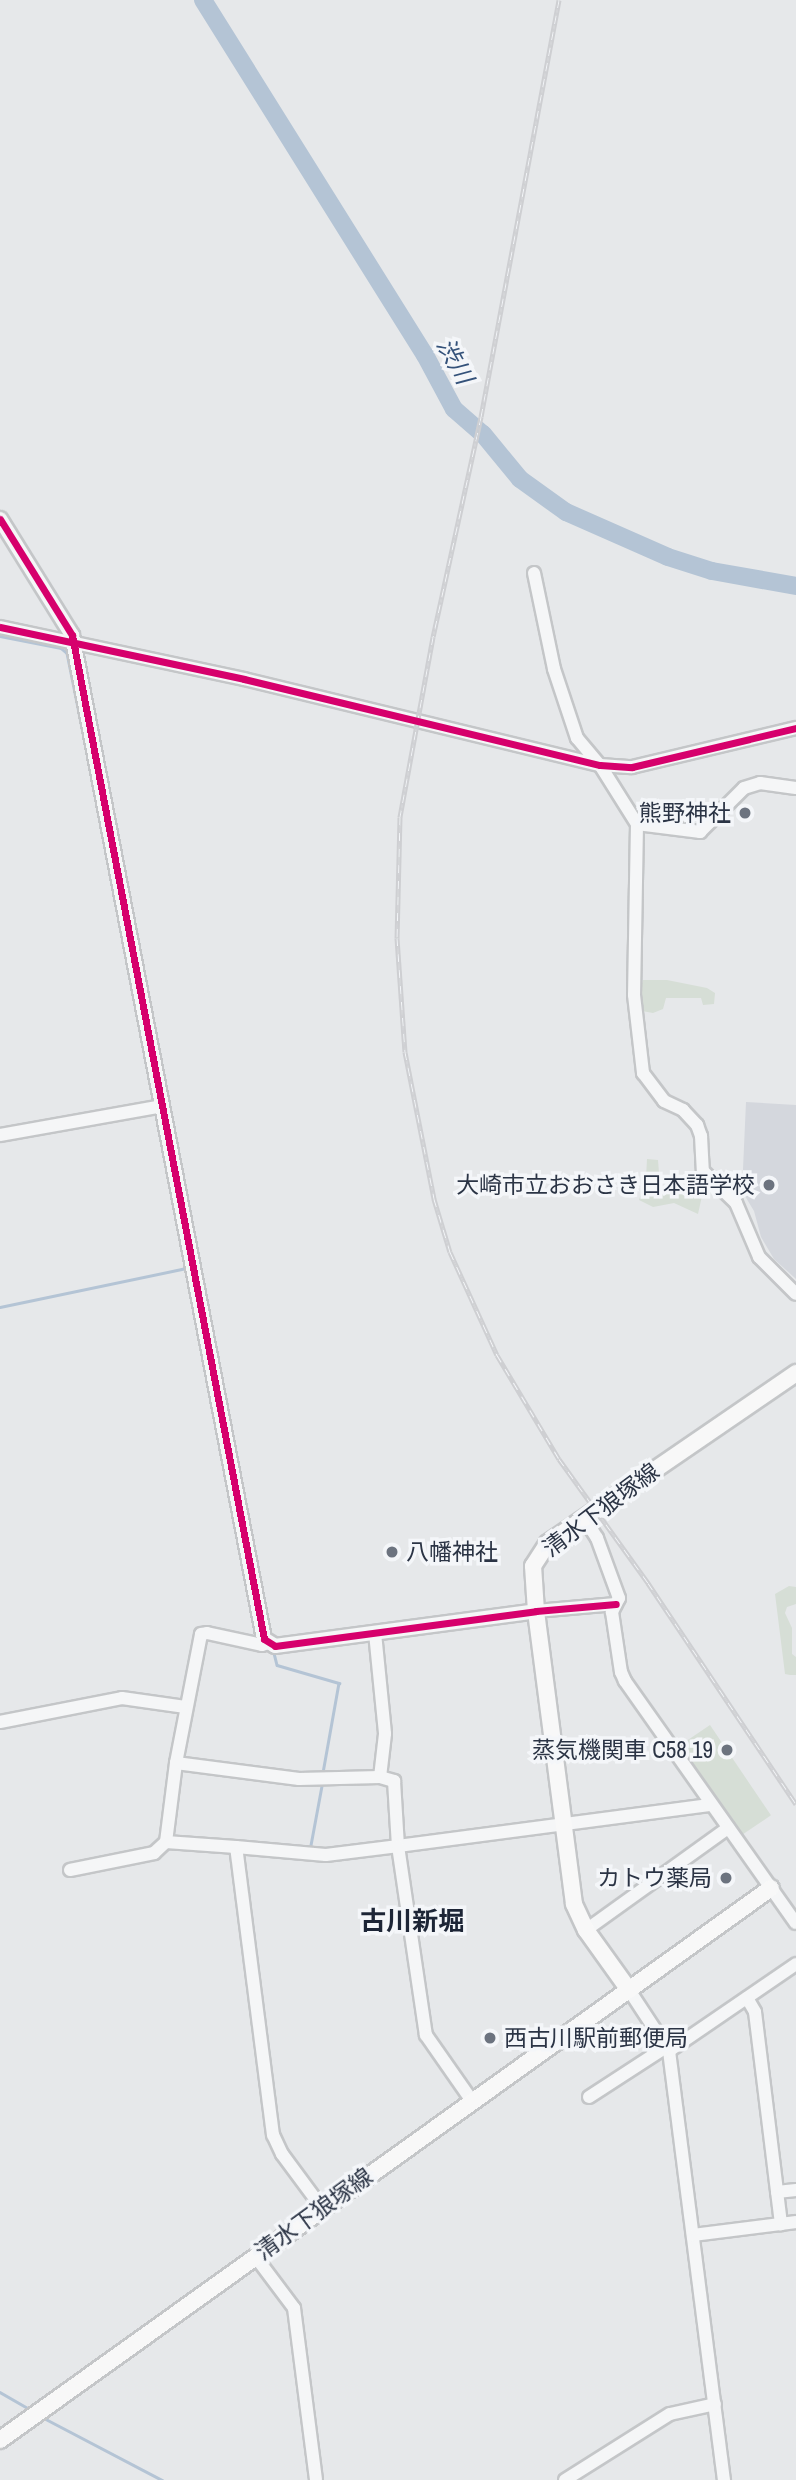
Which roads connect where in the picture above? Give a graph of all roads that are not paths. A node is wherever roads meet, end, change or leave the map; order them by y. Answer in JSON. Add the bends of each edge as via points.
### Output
{"nodes":[{"id":1,"x":0,"y":519,"type":"edge"},
{"id":2,"x":534,"y":573,"type":"dead end"},
{"id":3,"x":0,"y":627,"type":"edge"},
{"id":4,"x":73,"y":641,"type":"junction"},
{"id":5,"x":796,"y":728,"type":"edge"},
{"id":6,"x":600,"y":765,"type":"junction"},
{"id":7,"x":796,"y":788,"type":"edge"},
{"id":8,"x":637,"y":824,"type":"junction"},
{"id":9,"x":162,"y":1106,"type":"junction"},
{"id":10,"x":0,"y":1135,"type":"edge"},
{"id":11,"x":796,"y":1294,"type":"edge"},
{"id":12,"x":796,"y":1373,"type":"edge"},
{"id":13,"x":584,"y":1518,"type":"junction"},
{"id":14,"x":615,"y":1604,"type":"junction"},
{"id":15,"x":536,"y":1611,"type":"junction"},
{"id":16,"x":375,"y":1633,"type":"junction"},
{"id":17,"x":269,"y":1643,"type":"junction"},
{"id":18,"x":186,"y":1707,"type":"junction"},
{"id":19,"x":0,"y":1722,"type":"edge"},
{"id":20,"x":176,"y":1763,"type":"junction"},
{"id":21,"x":380,"y":1777,"type":"junction"},
{"id":22,"x":711,"y":1805,"type":"junction"},
{"id":23,"x":564,"y":1824,"type":"junction"},
{"id":24,"x":728,"y":1828,"type":"junction"},
{"id":25,"x":166,"y":1842,"type":"junction"},
{"id":26,"x":398,"y":1846,"type":"junction"},
{"id":27,"x":236,"y":1847,"type":"junction"},
{"id":28,"x":69,"y":1870,"type":"dead end"},
{"id":29,"x":771,"y":1888,"type":"junction"},
{"id":30,"x":796,"y":1923,"type":"edge"},
{"id":31,"x":586,"y":1930,"type":"junction"},
{"id":32,"x":796,"y":1964,"type":"edge"},
{"id":33,"x":629,"y":1990,"type":"junction"},
{"id":34,"x":747,"y":1998,"type":"junction"},
{"id":35,"x":668,"y":2049,"type":"junction"},
{"id":36,"x":589,"y":2097,"type":"dead end"},
{"id":37,"x":472,"y":2101,"type":"junction"},
{"id":38,"x":796,"y":2190,"type":"edge"},
{"id":39,"x":777,"y":2192,"type":"junction"},
{"id":40,"x":322,"y":2208,"type":"junction"},
{"id":41,"x":796,"y":2222,"type":"edge"},
{"id":42,"x":781,"y":2224,"type":"junction"},
{"id":43,"x":693,"y":2235,"type":"junction"},
{"id":44,"x":256,"y":2256,"type":"junction"},
{"id":45,"x":715,"y":2404,"type":"junction"},
{"id":46,"x":0,"y":2440,"type":"edge"},
{"id":47,"x":316,"y":2480,"type":"edge"},
{"id":48,"x":565,"y":2480,"type":"edge"},
{"id":49,"x":724,"y":2480,"type":"edge"}],
"edges":[{"from":1,"to":4,"type":"street"},
{"from":2,"to":6,"type":"street","via":[[554,669],[577,738]]},
{"from":3,"to":4,"type":"street"},
{"from":4,"to":6,"type":"street"},
{"from":4,"to":9,"type":"street"},
{"from":5,"to":6,"type":"street","via":[[632,766]]},
{"from":6,"to":8,"type":"street"},
{"from":7,"to":8,"type":"street","via":[[760,783],[744,788],[700,832]]},
{"from":8,"to":11,"type":"street","via":[[634,995],[643,1073],[664,1101],[683,1110],[697,1125],[703,1171],[736,1203],[760,1257]]},
{"from":9,"to":10,"type":"street"},
{"from":9,"to":17,"type":"street","via":[[264,1639]]},
{"from":12,"to":13,"type":"main road","name":"清水下狼塚線"},
{"from":13,"to":14,"type":"street","via":[[597,1538],[618,1598]]},
{"from":13,"to":15,"type":"main road","name":"清水下狼塚線","via":[[548,1543],[536,1558],[531,1574]]},
{"from":14,"to":15,"type":"street"},
{"from":14,"to":22,"type":"street","via":[[612,1612],[621,1672]]},
{"from":15,"to":16,"type":"street"},
{"from":15,"to":23,"type":"main road","name":"清水下狼塚線"},
{"from":16,"to":17,"type":"street","via":[[275,1646]]},
{"from":16,"to":21,"type":"street","via":[[385,1734]]},
{"from":17,"to":18,"type":"street","via":[[201,1634]]},
{"from":18,"to":19,"type":"street","via":[[122,1698]]},
{"from":18,"to":20,"type":"street"},
{"from":20,"to":21,"type":"street","via":[[323,1779]]},
{"from":20,"to":25,"type":"street"},
{"from":21,"to":26,"type":"street","via":[[394,1781]]},
{"from":22,"to":23,"type":"street"},
{"from":22,"to":24,"type":"street"},
{"from":23,"to":26,"type":"street"},
{"from":23,"to":31,"type":"main road","name":"清水下狼塚線","via":[[574,1904]]},
{"from":24,"to":29,"type":"street"},
{"from":24,"to":31,"type":"street"},
{"from":25,"to":27,"type":"street"},
{"from":25,"to":28,"type":"street","via":[[154,1853]]},
{"from":26,"to":27,"type":"street","via":[[326,1855]]},
{"from":26,"to":37,"type":"street","via":[[426,2035]]},
{"from":27,"to":40,"type":"street","via":[[273,2135]]},
{"from":29,"to":30,"type":"street"},
{"from":29,"to":33,"type":"main road","name":"清水下狼塚線"},
{"from":31,"to":33,"type":"main road","name":"清水下狼塚線"},
{"from":32,"to":34,"type":"street"},
{"from":33,"to":35,"type":"street"},
{"from":33,"to":37,"type":"main road","name":"清水下狼塚線"},
{"from":34,"to":35,"type":"street"},
{"from":34,"to":39,"type":"street","via":[[755,2012]]},
{"from":35,"to":36,"type":"street"},
{"from":35,"to":43,"type":"street"},
{"from":37,"to":40,"type":"main road","name":"清水下狼塚線"},
{"from":38,"to":39,"type":"street"},
{"from":39,"to":42,"type":"street"},
{"from":40,"to":44,"type":"main road","name":"清水下狼塚線"},
{"from":41,"to":42,"type":"street"},
{"from":42,"to":43,"type":"street"},
{"from":43,"to":45,"type":"street"},
{"from":44,"to":46,"type":"main road","name":"清水下狼塚線"},
{"from":44,"to":47,"type":"street","via":[[294,2308]]},
{"from":45,"to":48,"type":"street","via":[[670,2414]]},
{"from":45,"to":49,"type":"street"}]}
